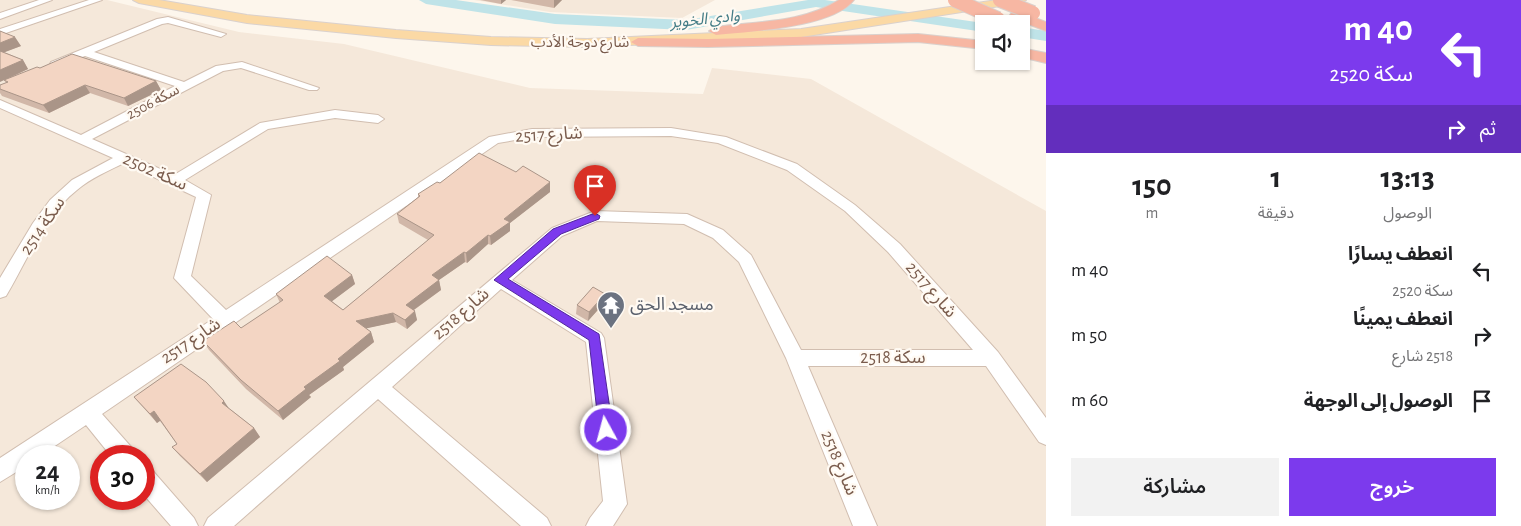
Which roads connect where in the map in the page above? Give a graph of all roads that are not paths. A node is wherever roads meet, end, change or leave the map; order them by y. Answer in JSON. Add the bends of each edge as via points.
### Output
{"nodes":[{"id":1,"x":48,"y":0,"type":"edge"},
{"id":2,"x":98,"y":0,"type":"edge"},
{"id":3,"x":139,"y":0,"type":"edge"},
{"id":4,"x":170,"y":0,"type":"edge"},
{"id":5,"x":848,"y":0,"type":"edge"},
{"id":6,"x":954,"y":0,"type":"edge"},
{"id":7,"x":981,"y":0,"type":"edge"},
{"id":8,"x":1000,"y":0,"type":"edge"},
{"id":9,"x":1020,"y":0,"type":"edge"},
{"id":10,"x":86,"y":1,"type":"edge"},
{"id":11,"x":206,"y":3,"type":"edge"},
{"id":12,"x":993,"y":15,"type":"edge"},
{"id":13,"x":1001,"y":15,"type":"edge"},
{"id":14,"x":0,"y":16,"type":"edge"},
{"id":15,"x":1046,"y":18,"type":"edge"},
{"id":16,"x":1030,"y":25,"type":"edge"},
{"id":17,"x":1046,"y":27,"type":"edge"},
{"id":18,"x":716,"y":31,"type":"junction"},
{"id":19,"x":0,"y":32,"type":"edge"},
{"id":20,"x":1030,"y":32,"type":"edge"},
{"id":21,"x":221,"y":34,"type":"dead end"},
{"id":22,"x":1046,"y":40,"type":"edge"},
{"id":23,"x":638,"y":42,"type":"junction"},
{"id":24,"x":975,"y":44,"type":"edge"},
{"id":25,"x":84,"y":52,"type":"junction"},
{"id":26,"x":1030,"y":54,"type":"edge"},
{"id":27,"x":1046,"y":58,"type":"edge"},
{"id":28,"x":42,"y":70,"type":"edge"},
{"id":29,"x":185,"y":86,"type":"junction"},
{"id":30,"x":314,"y":88,"type":"dead end"},
{"id":31,"x":0,"y":104,"type":"edge"},
{"id":32,"x":378,"y":119,"type":"dead end"},
{"id":33,"x":82,"y":139,"type":"junction"},
{"id":34,"x":124,"y":158,"type":"junction"},
{"id":35,"x":175,"y":180,"type":"junction"},
{"id":36,"x":500,"y":280,"type":"junction"},
{"id":37,"x":0,"y":292,"type":"edge"},
{"id":38,"x":224,"y":319,"type":"junction"},
{"id":39,"x":795,"y":358,"type":"junction"},
{"id":40,"x":991,"y":358,"type":"junction"},
{"id":41,"x":378,"y":387,"type":"junction"},
{"id":42,"x":87,"y":412,"type":"junction"},
{"id":43,"x":1046,"y":435,"type":"edge"},
{"id":44,"x":116,"y":445,"type":"edge"},
{"id":45,"x":0,"y":470,"type":"edge"},
{"id":46,"x":155,"y":491,"type":"edge"},
{"id":47,"x":186,"y":526,"type":"edge"},
{"id":48,"x":216,"y":526,"type":"edge"},
{"id":49,"x":539,"y":526,"type":"edge"},
{"id":50,"x":598,"y":526,"type":"edge"},
{"id":51,"x":865,"y":526,"type":"edge"}],
"edges":[{"from":1,"to":14,"type":"street"},
{"from":2,"to":10,"type":"street"},
{"from":3,"to":23,"type":"main road","name":"شارع دوحة الأدب","via":[[246,19],[442,38]]},
{"from":4,"to":11,"type":"main road","name":"شارع دوحة الأدب"},
{"from":5,"to":18,"type":"highway","via":[[808,18]]},
{"from":6,"to":12,"type":"highway","bridge":true},
{"from":6,"to":18,"type":"main road","name":"شارع دوحة الأدب","via":[[800,25]]},
{"from":7,"to":13,"type":"highway"},
{"from":8,"to":15,"type":"highway","bridge":true},
{"from":9,"to":23,"type":"main road","name":"شارع دوحة الأدب","via":[[801,33]]},
{"from":10,"to":19,"type":"street"},
{"from":11,"to":18,"type":"main road","name":"شارع دوحة الأدب","via":[[344,22],[451,31],[575,34]]},
{"from":16,"to":17,"type":"highway"},
{"from":20,"to":22,"type":"highway"},
{"from":21,"to":25,"type":"street","via":[[168,20]]},
{"from":23,"to":24,"type":"highway","via":[[708,44],[918,38]]},
{"from":25,"to":28,"type":"street"},
{"from":25,"to":29,"type":"street","name":"سكة 2506"},
{"from":26,"to":27,"type":"highway"},
{"from":29,"to":30,"type":"street","via":[[220,68],[242,65]]},
{"from":29,"to":33,"type":"street","name":"سكة 2506"},
{"from":31,"to":33,"type":"street","name":"2502 سكة"},
{"from":32,"to":35,"type":"street","via":[[335,114],[264,126]]},
{"from":33,"to":34,"type":"street","name":"2502 سكة"},
{"from":34,"to":35,"type":"street","name":"2502 سكة"},
{"from":34,"to":37,"type":"street","name":"سكة 2514","via":[[64,193]]},
{"from":35,"to":38,"type":"street","name":"2502 سكة","via":[[204,196],[182,278]]},
{"from":36,"to":39,"type":"street","name":"2518 شارع","via":[[557,232],[595,216],[687,219],[718,234],[745,258]]},
{"from":36,"to":41,"type":"street","name":"2518 شارع"},
{"from":36,"to":50,"type":"street","via":[[595,338],[615,504]]},
{"from":38,"to":40,"type":"street","name":"2517 شارع","via":[[494,140],[532,133],[671,132],[721,140],[792,167],[850,208],[894,248]]},
{"from":38,"to":42,"type":"street","name":"2517 شارع"},
{"from":39,"to":40,"type":"street","name":"سكة 2518"},
{"from":39,"to":51,"type":"street","name":"2518 شارع"},
{"from":40,"to":43,"type":"street","name":"2517 شارع"},
{"from":41,"to":48,"type":"street","name":"2518 شارع"},
{"from":41,"to":49,"type":"street"},
{"from":42,"to":44,"type":"street"},
{"from":42,"to":45,"type":"street","name":"2517 شارع"},
{"from":46,"to":47,"type":"street"}]}
